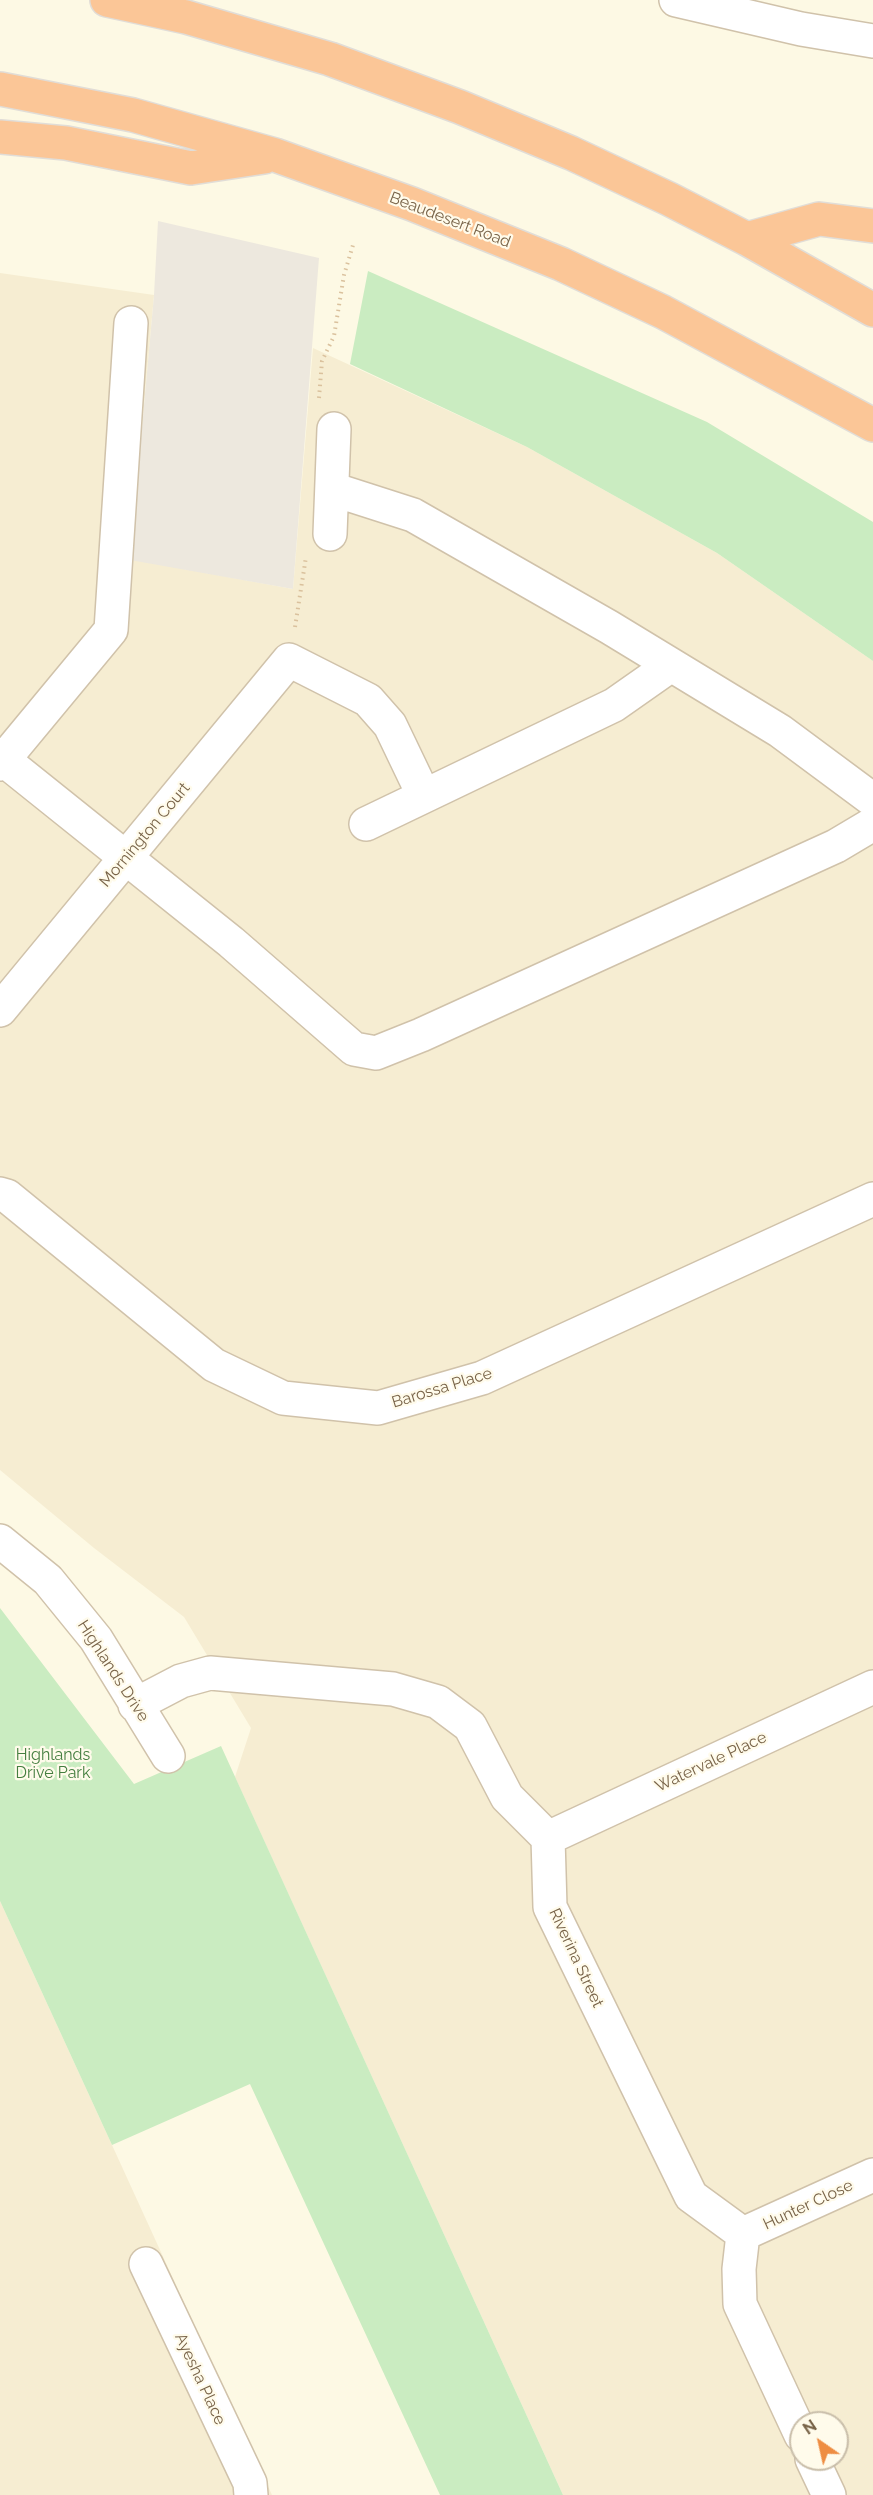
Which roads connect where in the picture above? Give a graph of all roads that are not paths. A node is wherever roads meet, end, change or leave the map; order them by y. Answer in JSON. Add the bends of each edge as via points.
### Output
{"nodes":[{"id":1,"x":107,"y":0,"type":"edge"},
{"id":2,"x":676,"y":0,"type":"edge"},
{"id":3,"x":873,"y":41,"type":"edge"},
{"id":4,"x":0,"y":88,"type":"edge"},
{"id":5,"x":0,"y":137,"type":"edge"},
{"id":6,"x":275,"y":155,"type":"junction"},
{"id":7,"x":873,"y":225,"type":"edge"},
{"id":8,"x":747,"y":239,"type":"junction"},
{"id":9,"x":873,"y":310,"type":"edge"},
{"id":10,"x":131,"y":323,"type":"dead end"},
{"id":11,"x":873,"y":425,"type":"edge"},
{"id":12,"x":334,"y":429,"type":"dead end"},
{"id":13,"x":332,"y":489,"type":"junction"},
{"id":14,"x":330,"y":534,"type":"dead end"},
{"id":15,"x":671,"y":665,"type":"junction"},
{"id":16,"x":2,"y":762,"type":"edge"},
{"id":17,"x":424,"y":796,"type":"junction"},
{"id":18,"x":873,"y":800,"type":"edge"},
{"id":19,"x":366,"y":824,"type":"dead end"},
{"id":20,"x":873,"y":824,"type":"edge"},
{"id":21,"x":126,"y":858,"type":"junction"},
{"id":22,"x":0,"y":1009,"type":"edge"},
{"id":23,"x":2,"y":1191,"type":"edge"},
{"id":24,"x":873,"y":1199,"type":"edge"},
{"id":25,"x":0,"y":1541,"type":"edge"},
{"id":26,"x":873,"y":1687,"type":"edge"},
{"id":27,"x":135,"y":1705,"type":"junction"},
{"id":28,"x":168,"y":1756,"type":"dead end"},
{"id":29,"x":548,"y":1838,"type":"junction"},
{"id":30,"x":873,"y":2175,"type":"edge"},
{"id":31,"x":743,"y":2234,"type":"junction"},
{"id":32,"x":146,"y":2264,"type":"dead end"},
{"id":33,"x":790,"y":2411,"type":"edge"},
{"id":34,"x":818,"y":2471,"type":"edge"},
{"id":35,"x":251,"y":2495,"type":"edge"},
{"id":36,"x":829,"y":2495,"type":"edge"}],
"edges":[{"from":1,"to":8,"type":"highway","via":[[186,17],[330,59],[460,107],[581,158]]},
{"from":2,"to":3,"type":"street"},
{"from":4,"to":6,"type":"highway","name":"Beaudesert Road","via":[[133,115]]},
{"from":5,"to":6,"type":"highway","via":[[66,143],[191,168]]},
{"from":6,"to":11,"type":"highway","name":"Beaudesert Road","via":[[412,204],[561,264],[663,312]]},
{"from":7,"to":8,"type":"highway","via":[[819,219]]},
{"from":8,"to":9,"type":"highway"},
{"from":10,"to":16,"type":"street","via":[[111,630]]},
{"from":12,"to":13,"type":"street"},
{"from":13,"to":14,"type":"street"},
{"from":13,"to":15,"type":"street","via":[[413,515]]},
{"from":15,"to":17,"type":"street","via":[[614,705]]},
{"from":15,"to":18,"type":"street","via":[[780,731]]},
{"from":16,"to":21,"type":"street"},
{"from":17,"to":19,"type":"street"},
{"from":17,"to":21,"type":"street","name":"Mornington Court","via":[[390,725],[368,700],[289,660]]},
{"from":20,"to":21,"type":"street","via":[[836,846],[376,1053],[354,1049],[231,942]]},
{"from":21,"to":22,"type":"street","name":"Mornington Court"},
{"from":23,"to":24,"type":"street","name":"Barossa Place","via":[[214,1365],[283,1398],[378,1408],[482,1378]]},
{"from":25,"to":27,"type":"street","name":"Highlands Drive","via":[[48,1580],[96,1639]]},
{"from":26,"to":29,"type":"street","name":"Watervale Place"},
{"from":27,"to":28,"type":"street","name":"Highlands Drive"},
{"from":27,"to":29,"type":"street","via":[[181,1681],[210,1673],[393,1689],[438,1702],[470,1726],[507,1797]]},
{"from":29,"to":31,"type":"street","name":"Riverina Street","via":[[550,1907],[691,2196]]},
{"from":30,"to":31,"type":"street","name":"Hunter Close"},
{"from":31,"to":33,"type":"street","via":[[740,2304]]},
{"from":32,"to":35,"type":"street","name":"Ayesha Place","via":[[250,2483]]},
{"from":34,"to":36,"type":"street"}]}
